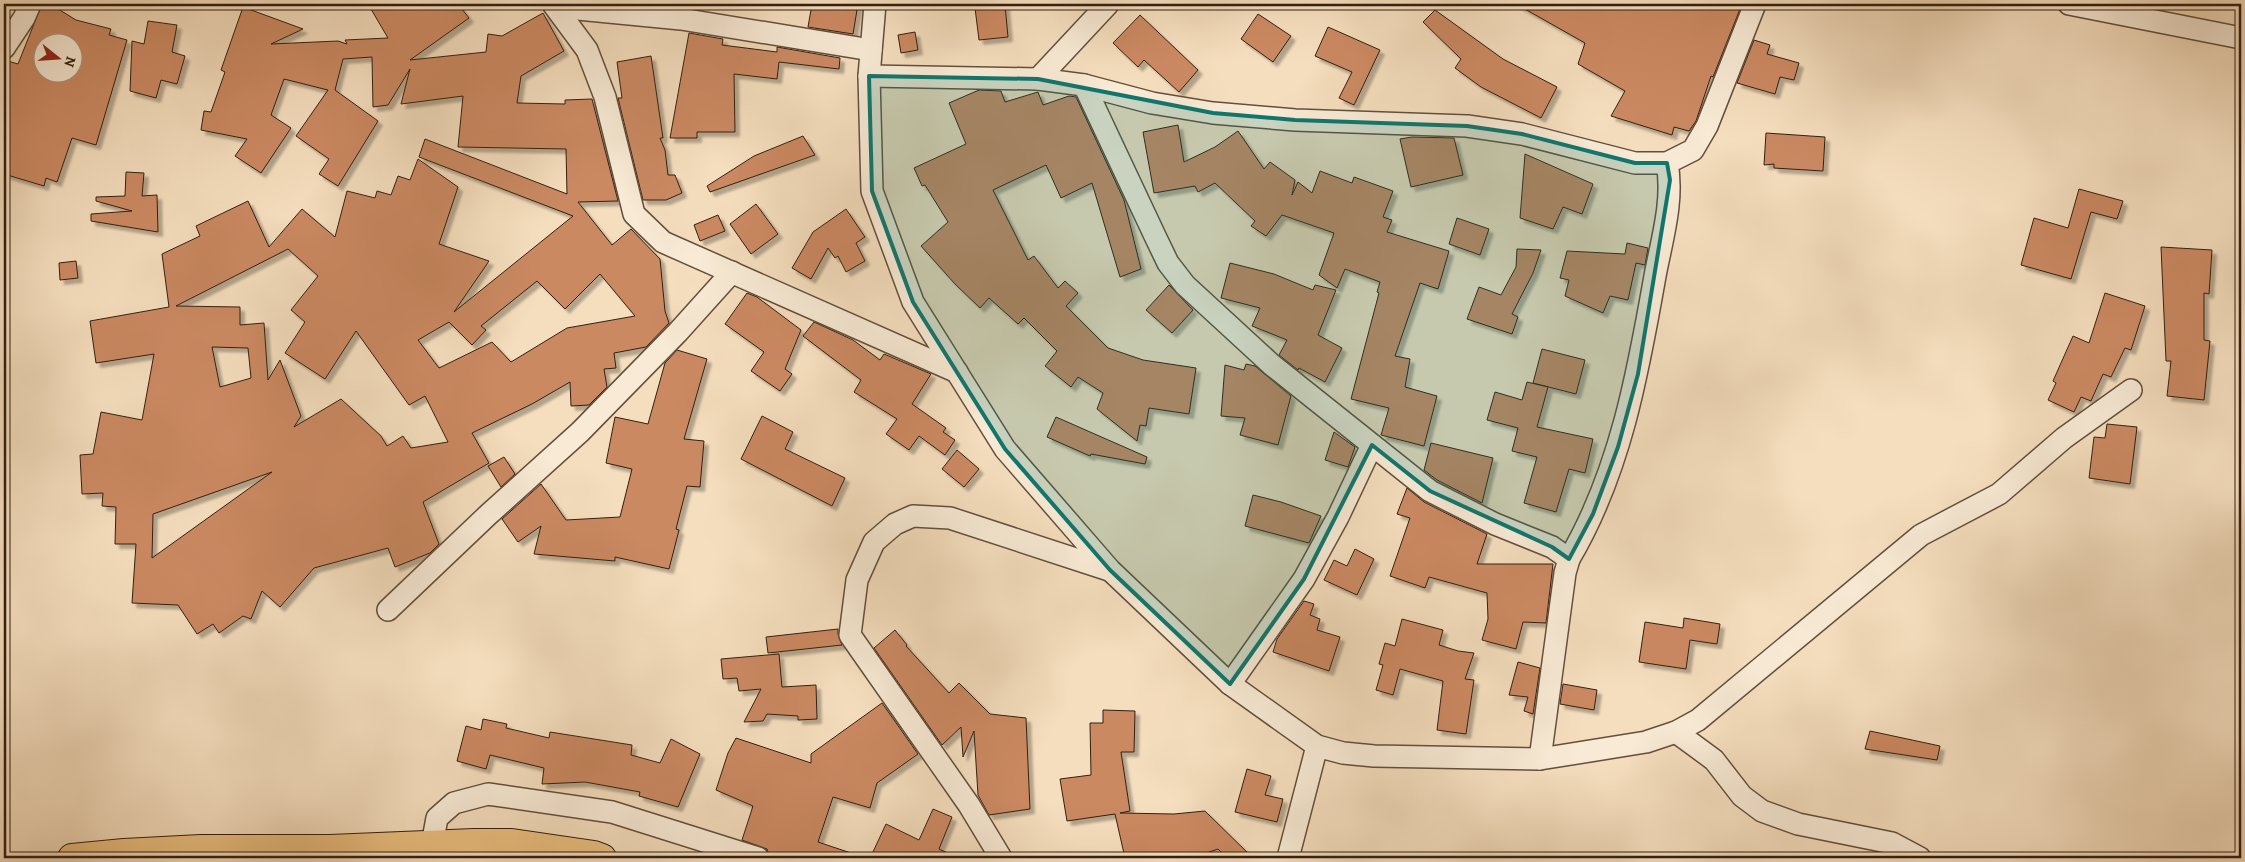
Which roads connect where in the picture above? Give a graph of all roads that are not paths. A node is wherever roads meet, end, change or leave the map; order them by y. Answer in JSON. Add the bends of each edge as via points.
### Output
{"nodes":[{"id":1,"x":30,"y":4,"type":"edge"},
{"id":2,"x":875,"y":4,"type":"edge"},
{"id":3,"x":1108,"y":4,"type":"edge"},
{"id":4,"x":1756,"y":4,"type":"edge"},
{"id":5,"x":2069,"y":4,"type":"edge"},
{"id":6,"x":555,"y":5,"type":"edge"},
{"id":7,"x":2241,"y":38,"type":"edge"},
{"id":8,"x":4,"y":48,"type":"edge"},
{"id":9,"x":871,"y":50,"type":"junction"},
{"id":10,"x":869,"y":76,"type":"junction"},
{"id":11,"x":1038,"y":79,"type":"junction"},
{"id":12,"x":1084,"y":85,"type":"junction"},
{"id":13,"x":1667,"y":163,"type":"junction"},
{"id":14,"x":732,"y":272,"type":"junction"},
{"id":15,"x":957,"y":372,"type":"junction"},
{"id":16,"x":2131,"y":390,"type":"dead end"},
{"id":17,"x":1372,"y":445,"type":"junction"},
{"id":18,"x":1569,"y":559,"type":"junction"},
{"id":19,"x":1110,"y":570,"type":"junction"},
{"id":20,"x":388,"y":610,"type":"dead end"},
{"id":21,"x":1230,"y":684,"type":"junction"},
{"id":22,"x":1676,"y":732,"type":"junction"},
{"id":23,"x":1317,"y":746,"type":"junction"},
{"id":24,"x":1540,"y":758,"type":"junction"},
{"id":25,"x":432,"y":845,"type":"junction"},
{"id":26,"x":72,"y":858,"type":"edge"},
{"id":27,"x":459,"y":858,"type":"edge"},
{"id":28,"x":602,"y":858,"type":"edge"},
{"id":29,"x":758,"y":858,"type":"edge"},
{"id":30,"x":1001,"y":858,"type":"edge"},
{"id":31,"x":1288,"y":858,"type":"edge"},
{"id":32,"x":1920,"y":858,"type":"edge"}],
"edges":[{"from":1,"to":8,"type":"street"},
{"from":2,"to":9,"type":"street"},
{"from":3,"to":11,"type":"street"},
{"from":4,"to":13,"type":"street","via":[[1707,126],[1693,150]]},
{"from":5,"to":7,"type":"street"},
{"from":6,"to":9,"type":"street","via":[[681,19]]},
{"from":6,"to":14,"type":"street","via":[[587,50],[605,97],[634,214],[663,242]]},
{"from":9,"to":10,"type":"street"},
{"from":10,"to":11,"type":"street"},
{"from":10,"to":15,"type":"street","via":[[872,191],[913,302]]},
{"from":11,"to":12,"type":"street"},
{"from":12,"to":13,"type":"street","via":[[1213,113],[1294,120],[1467,126],[1522,134],[1635,163]]},
{"from":12,"to":17,"type":"street","via":[[1154,236],[1168,263],[1185,285],[1272,365]]},
{"from":13,"to":18,"type":"street","via":[[1670,180],[1668,209],[1638,374],[1615,455],[1593,514]]},
{"from":14,"to":15,"type":"street"},
{"from":14,"to":20,"type":"street","via":[[580,432]]},
{"from":15,"to":19,"type":"street","via":[[1005,449]]},
{"from":16,"to":22,"type":"street","via":[[2064,438],[1999,494],[1921,536],[1698,720]]},
{"from":17,"to":18,"type":"street","via":[[1430,492],[1552,547]]},
{"from":17,"to":21,"type":"street","via":[[1304,579]]},
{"from":18,"to":24,"type":"street"},
{"from":19,"to":21,"type":"street"},
{"from":19,"to":30,"type":"street","via":[[950,518],[913,516],[895,524],[874,542],[857,580],[850,634],[970,805]]},
{"from":21,"to":23,"type":"street"},
{"from":22,"to":24,"type":"street","via":[[1646,742]]},
{"from":22,"to":32,"type":"street","via":[[1714,760],[1742,796],[1762,811],[1798,824],[1892,843]]},
{"from":23,"to":24,"type":"street","via":[[1374,756]]},
{"from":23,"to":31,"type":"street"},
{"from":25,"to":26,"type":"main road","via":[[200,849]]},
{"from":25,"to":27,"type":"street"},
{"from":25,"to":28,"type":"main road","via":[[512,843]]},
{"from":25,"to":29,"type":"street","via":[[437,818],[454,803],[488,794],[612,812]]}]}
